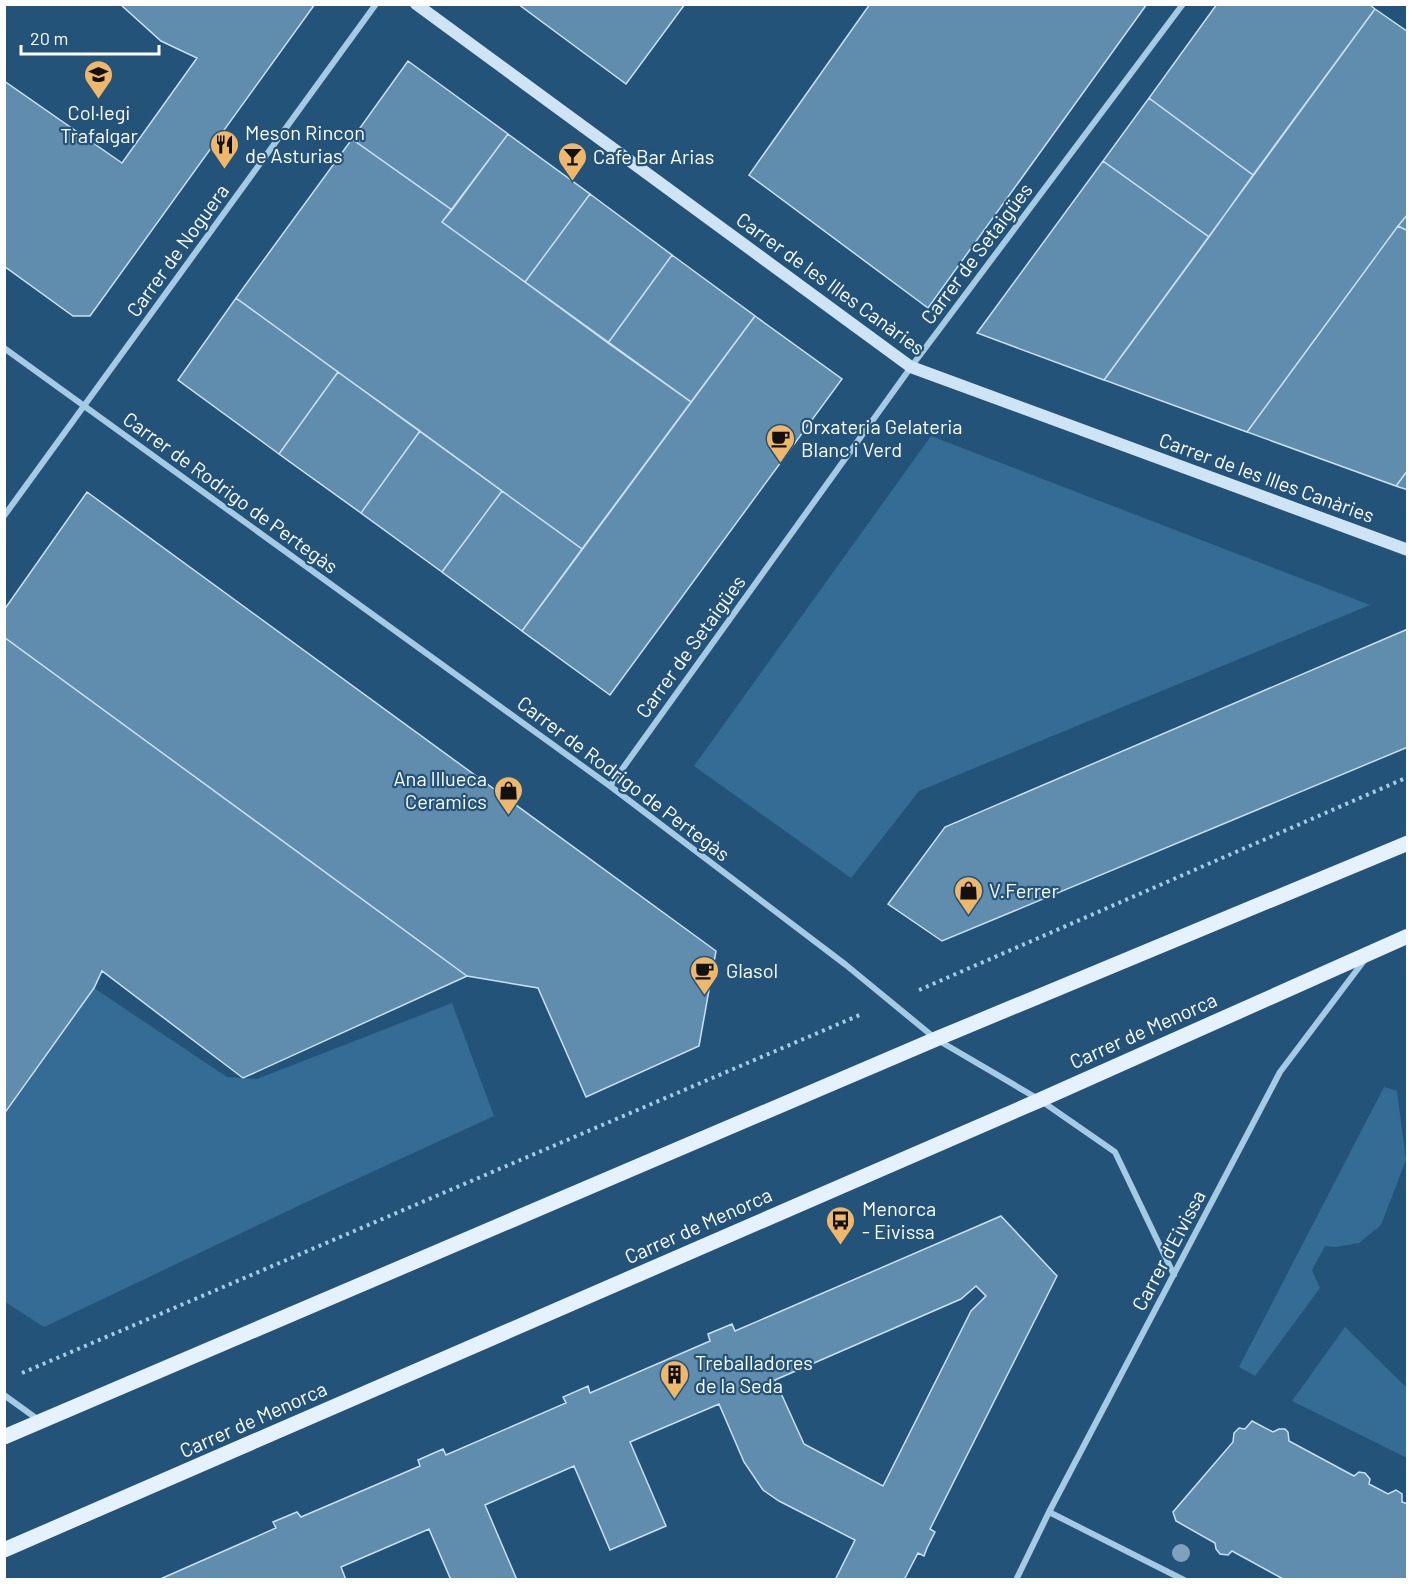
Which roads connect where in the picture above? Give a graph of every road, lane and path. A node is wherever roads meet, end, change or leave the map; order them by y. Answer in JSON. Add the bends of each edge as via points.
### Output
{"nodes":[{"id":1,"x":376,"y":4,"type":"edge"},
{"id":2,"x":416,"y":4,"type":"edge"},
{"id":3,"x":1183,"y":4,"type":"edge"},
{"id":4,"x":4,"y":348,"type":"edge"},
{"id":5,"x":910,"y":367,"type":"junction"},
{"id":6,"x":85,"y":406,"type":"junction"},
{"id":7,"x":4,"y":516,"type":"edge"},
{"id":8,"x":1407,"y":550,"type":"edge"},
{"id":9,"x":1407,"y":777,"type":"edge"},
{"id":10,"x":610,"y":786,"type":"junction"},
{"id":11,"x":1407,"y":843,"type":"edge"},
{"id":12,"x":1407,"y":936,"type":"edge"},
{"id":13,"x":1372,"y":951,"type":"junction"},
{"id":14,"x":910,"y":993,"type":"dead end"},
{"id":15,"x":838,"y":1024,"type":"dead end"},
{"id":16,"x":936,"y":1039,"type":"junction"},
{"id":17,"x":1040,"y":1100,"type":"junction"},
{"id":18,"x":1174,"y":1275,"type":"junction"},
{"id":19,"x":39,"y":1366,"type":"dead end"},
{"id":20,"x":4,"y":1395,"type":"edge"},
{"id":21,"x":41,"y":1422,"type":"junction"},
{"id":22,"x":4,"y":1437,"type":"edge"},
{"id":23,"x":1049,"y":1512,"type":"junction"},
{"id":24,"x":4,"y":1550,"type":"edge"},
{"id":25,"x":1016,"y":1580,"type":"edge"},
{"id":26,"x":1184,"y":1580,"type":"edge"}],
"edges":[{"from":1,"to":6,"type":"street","name":"Carrer de Noguera"},
{"from":2,"to":5,"type":"street","name":"Carrer de les Illes Canàries"},
{"from":3,"to":5,"type":"street","name":"Carrer de Setaigües"},
{"from":4,"to":6,"type":"street","name":"Carrer de Rodrigo de Pertegàs"},
{"from":5,"to":8,"type":"street","name":"Carrer de les Illes Canàries"},
{"from":5,"to":10,"type":"street","name":"Carrer de Setaigües"},
{"from":6,"to":7,"type":"street","name":"Carrer de Noguera"},
{"from":6,"to":10,"type":"street","name":"Carrer de Rodrigo de Pertegàs"},
{"from":9,"to":14,"type":"path"},
{"from":10,"to":16,"type":"street","name":"Carrer de Rodrigo de Pertegàs","via":[[846,965]]},
{"from":11,"to":16,"type":"main road"},
{"from":12,"to":13,"type":"main road","name":"Carrer de Menorca"},
{"from":13,"to":17,"type":"main road","name":"Carrer de Menorca"},
{"from":13,"to":18,"type":"street","name":"Carrer d'Eivissa","via":[[1280,1072]]},
{"from":15,"to":19,"type":"path"},
{"from":16,"to":17,"type":"street","name":"Carrer de Rodrigo de Pertegàs"},
{"from":16,"to":21,"type":"main road"},
{"from":17,"to":18,"type":"street","name":"Carrer de Rodrigo de Pertegàs","via":[[1115,1152]]},
{"from":17,"to":24,"type":"main road","name":"Carrer de Menorca"},
{"from":18,"to":23,"type":"street","name":"Carrer d'Eivissa"},
{"from":20,"to":21,"type":"street"},
{"from":21,"to":22,"type":"main road"},
{"from":23,"to":25,"type":"street","name":"Carrer d'Eivissa"},
{"from":23,"to":26,"type":"street"}]}
